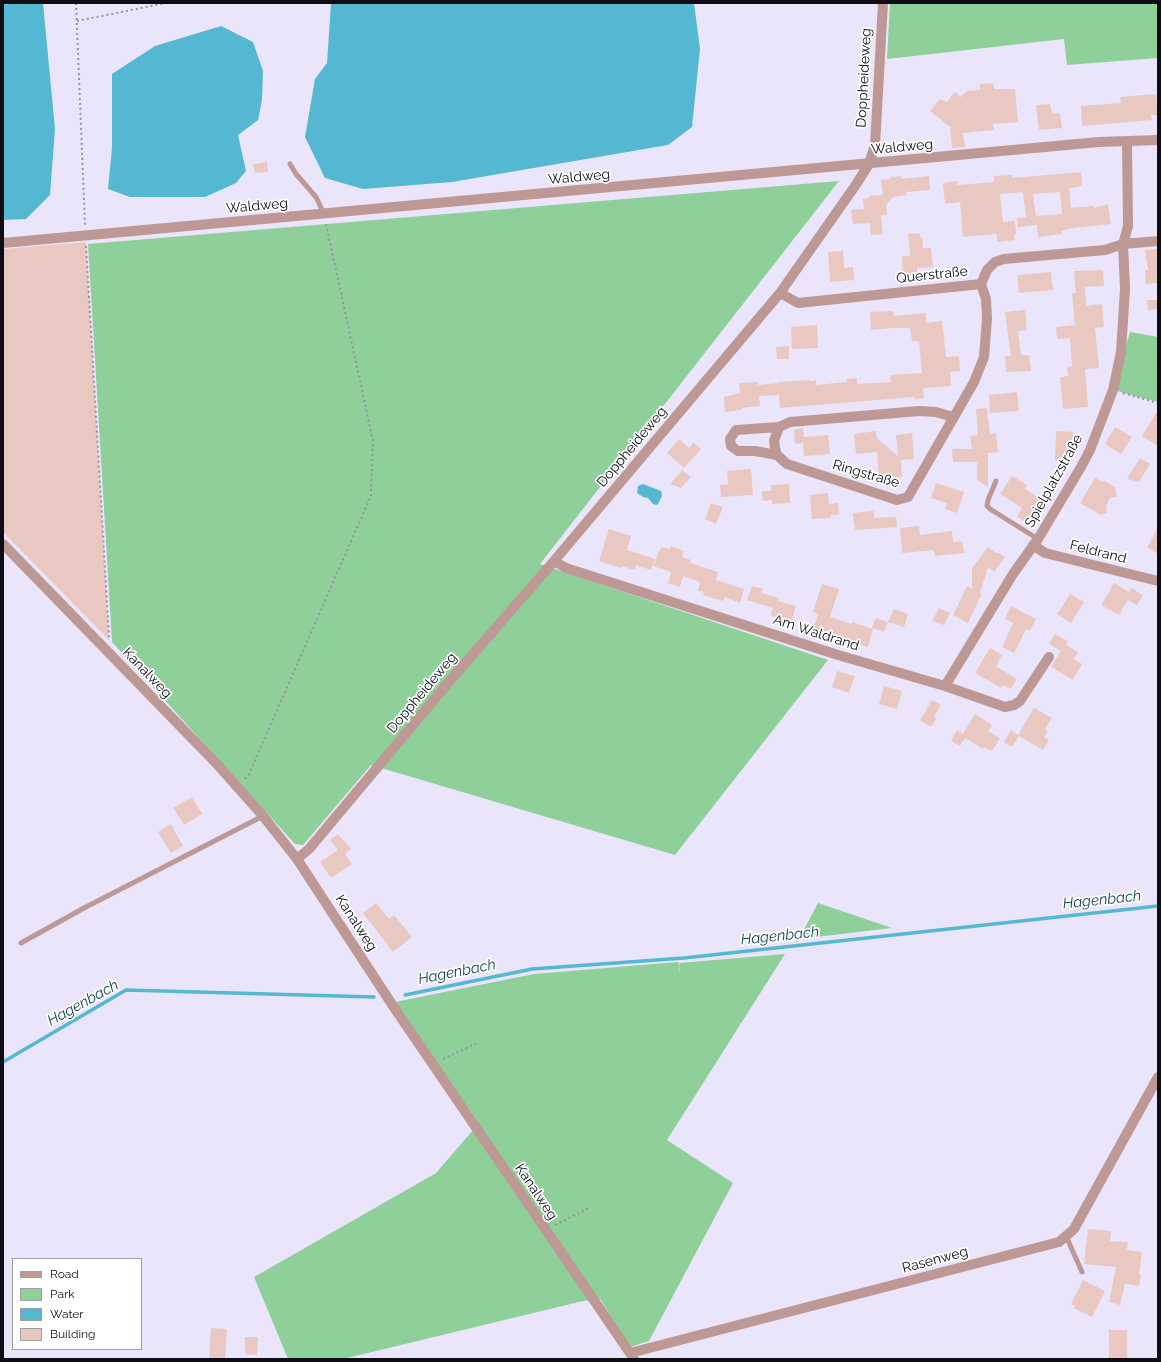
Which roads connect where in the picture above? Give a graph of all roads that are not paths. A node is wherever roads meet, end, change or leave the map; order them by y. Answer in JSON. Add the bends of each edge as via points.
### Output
{"nodes":[{"id":1,"x":883,"y":3,"type":"edge"},
{"id":2,"x":1158,"y":140,"type":"edge"},
{"id":3,"x":1127,"y":142,"type":"junction"},
{"id":4,"x":290,"y":164,"type":"dead end"},
{"id":5,"x":869,"y":164,"type":"junction"},
{"id":6,"x":324,"y":214,"type":"junction"},
{"id":7,"x":1158,"y":241,"type":"edge"},
{"id":8,"x":3,"y":243,"type":"edge"},
{"id":9,"x":1124,"y":244,"type":"junction"},
{"id":10,"x":982,"y":284,"type":"junction"},
{"id":11,"x":780,"y":293,"type":"junction"},
{"id":12,"x":953,"y":417,"type":"junction"},
{"id":13,"x":779,"y":427,"type":"junction"},
{"id":14,"x":777,"y":456,"type":"junction"},
{"id":15,"x":996,"y":481,"type":"dead end"},
{"id":16,"x":1035,"y":542,"type":"junction"},
{"id":17,"x":3,"y":544,"type":"edge"},
{"id":18,"x":554,"y":561,"type":"junction"},
{"id":19,"x":1158,"y":581,"type":"edge"},
{"id":20,"x":1049,"y":657,"type":"dead end"},
{"id":21,"x":945,"y":686,"type":"junction"},
{"id":22,"x":263,"y":816,"type":"junction"},
{"id":23,"x":297,"y":859,"type":"junction"},
{"id":24,"x":21,"y":943,"type":"dead end"},
{"id":25,"x":1158,"y":1077,"type":"edge"},
{"id":26,"x":1066,"y":1236,"type":"junction"},
{"id":27,"x":1082,"y":1272,"type":"dead end"},
{"id":28,"x":632,"y":1356,"type":"edge"}],
"edges":[{"from":1,"to":5,"type":"street","name":"Doppheideweg","via":[[875,145]]},
{"from":2,"to":3,"type":"street","name":"Waldweg"},
{"from":3,"to":5,"type":"street","name":"Waldweg","via":[[1099,142]]},
{"from":3,"to":9,"type":"street","name":"Spielplatzstraße","via":[[1128,226]]},
{"from":4,"to":6,"type":"lane","via":[[316,197]]},
{"from":5,"to":6,"type":"street","name":"Waldweg"},
{"from":5,"to":11,"type":"street","name":"Doppheideweg"},
{"from":6,"to":8,"type":"street","name":"Waldweg"},
{"from":7,"to":9,"type":"street"},
{"from":9,"to":10,"type":"street","name":"Querstraße","via":[[1105,250],[1004,259],[995,262],[987,270]]},
{"from":9,"to":16,"type":"street","name":"Spielplatzstraße","via":[[1125,289],[1121,352],[1113,390],[1090,450]]},
{"from":10,"to":11,"type":"street","name":"Querstraße","via":[[798,303]]},
{"from":10,"to":12,"type":"street","name":"Ringstraße","via":[[987,318],[984,357],[974,382]]},
{"from":11,"to":18,"type":"street","name":"Doppheideweg"},
{"from":12,"to":13,"type":"street","name":"Ringstraße","via":[[919,411],[790,422]]},
{"from":12,"to":14,"type":"street","name":"Ringstraße","via":[[908,497],[897,500],[787,464]]},
{"from":13,"to":14,"type":"street","via":[[774,441]]},
{"from":13,"to":14,"type":"street","name":"Ringstraße","via":[[736,430],[730,439],[731,446],[738,451],[755,451]]},
{"from":15,"to":16,"type":"lane","via":[[987,506]]},
{"from":16,"to":19,"type":"street","name":"Feldrand","via":[[1045,553]]},
{"from":16,"to":21,"type":"street","name":"Spielplatzstraße"},
{"from":17,"to":22,"type":"street","name":"Kanalweg"},
{"from":18,"to":21,"type":"street","name":"Am Waldrand","via":[[566,568],[838,655]]},
{"from":18,"to":23,"type":"street","name":"Doppheideweg","via":[[309,849]]},
{"from":20,"to":21,"type":"street","name":"Am Waldrand","via":[[1020,701],[1014,705],[1005,707]]},
{"from":22,"to":23,"type":"street","name":"Kanalweg"},
{"from":22,"to":24,"type":"lane"},
{"from":23,"to":28,"type":"street","name":"Kanalweg"},
{"from":25,"to":26,"type":"street","name":"Rasenweg","via":[[1074,1229]]},
{"from":26,"to":27,"type":"lane"},
{"from":26,"to":28,"type":"street","name":"Rasenweg","via":[[1059,1242]]}]}
